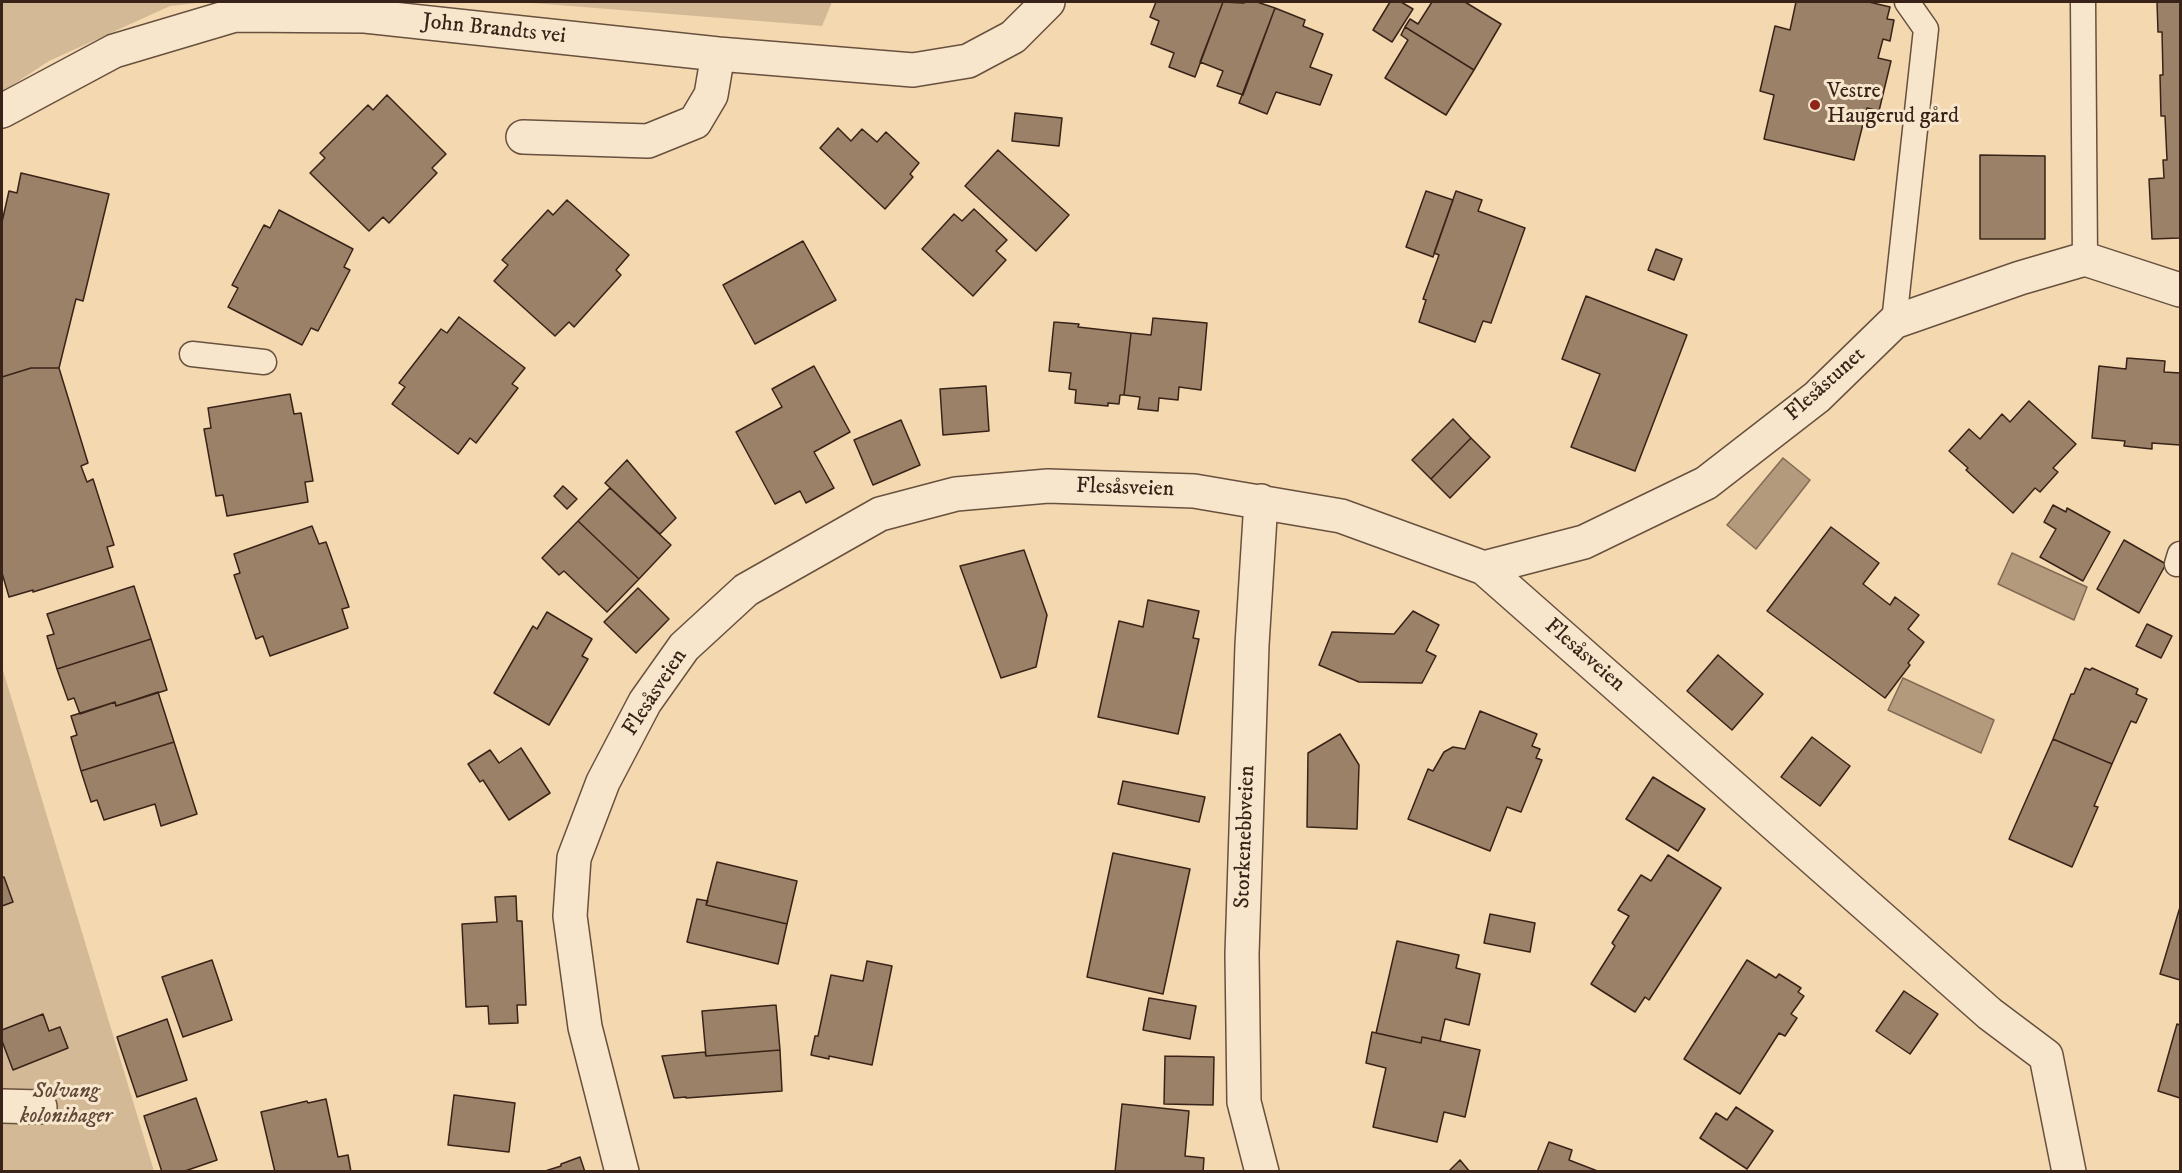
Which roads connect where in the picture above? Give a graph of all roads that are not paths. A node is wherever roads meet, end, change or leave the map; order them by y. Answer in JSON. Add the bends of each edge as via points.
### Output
{"nodes":[{"id":1,"x":1048,"y":2,"type":"edge"},
{"id":2,"x":1908,"y":2,"type":"edge"},
{"id":3,"x":2083,"y":2,"type":"edge"},
{"id":4,"x":718,"y":54,"type":"junction"},
{"id":5,"x":2,"y":111,"type":"edge"},
{"id":6,"x":523,"y":137,"type":"dead end"},
{"id":7,"x":2085,"y":259,"type":"junction"},
{"id":8,"x":2181,"y":290,"type":"edge"},
{"id":9,"x":1894,"y":322,"type":"junction"},
{"id":10,"x":192,"y":354,"type":"dead end"},
{"id":11,"x":264,"y":362,"type":"dead end"},
{"id":12,"x":1261,"y":501,"type":"junction"},
{"id":13,"x":1484,"y":568,"type":"junction"},
{"id":14,"x":2,"y":1106,"type":"edge"},
{"id":15,"x":40,"y":1107,"type":"dead end"},
{"id":16,"x":622,"y":1172,"type":"edge"},
{"id":17,"x":1262,"y":1172,"type":"edge"},
{"id":18,"x":2069,"y":1172,"type":"edge"}],
"edges":[{"from":1,"to":4,"type":"street","name":"John Brandts vei","via":[[1012,37],[968,61],[913,70]]},
{"from":2,"to":9,"type":"lane","via":[[1926,29]]},
{"from":3,"to":7,"type":"lane"},
{"from":4,"to":5,"type":"street","name":"John Brandts vei","via":[[365,16],[235,15],[114,51]]},
{"from":4,"to":6,"type":"street","via":[[711,94],[695,122],[648,141]]},
{"from":7,"to":8,"type":"street"},
{"from":7,"to":9,"type":"street","name":"Flesåstunet"},
{"from":9,"to":13,"type":"street","name":"Flesåstunet","via":[[1818,397],[1706,483],[1584,542]]},
{"from":10,"to":11,"type":"lane"},
{"from":12,"to":13,"type":"street","name":"Flesåsveien","via":[[1341,516]]},
{"from":12,"to":16,"type":"street","name":"Flesåsveien","via":[[1194,491],[1048,486],[956,494],[880,514],[802,557],[746,590],[684,647],[640,712],[603,782],[574,858],[570,915],[585,1027]]},
{"from":12,"to":17,"type":"street","name":"Storkenebbveien","via":[[1242,954],[1244,1102]]},
{"from":13,"to":18,"type":"street","name":"Flesåsveien","via":[[1990,1014],[2046,1056]]},
{"from":14,"to":15,"type":"street"}]}
